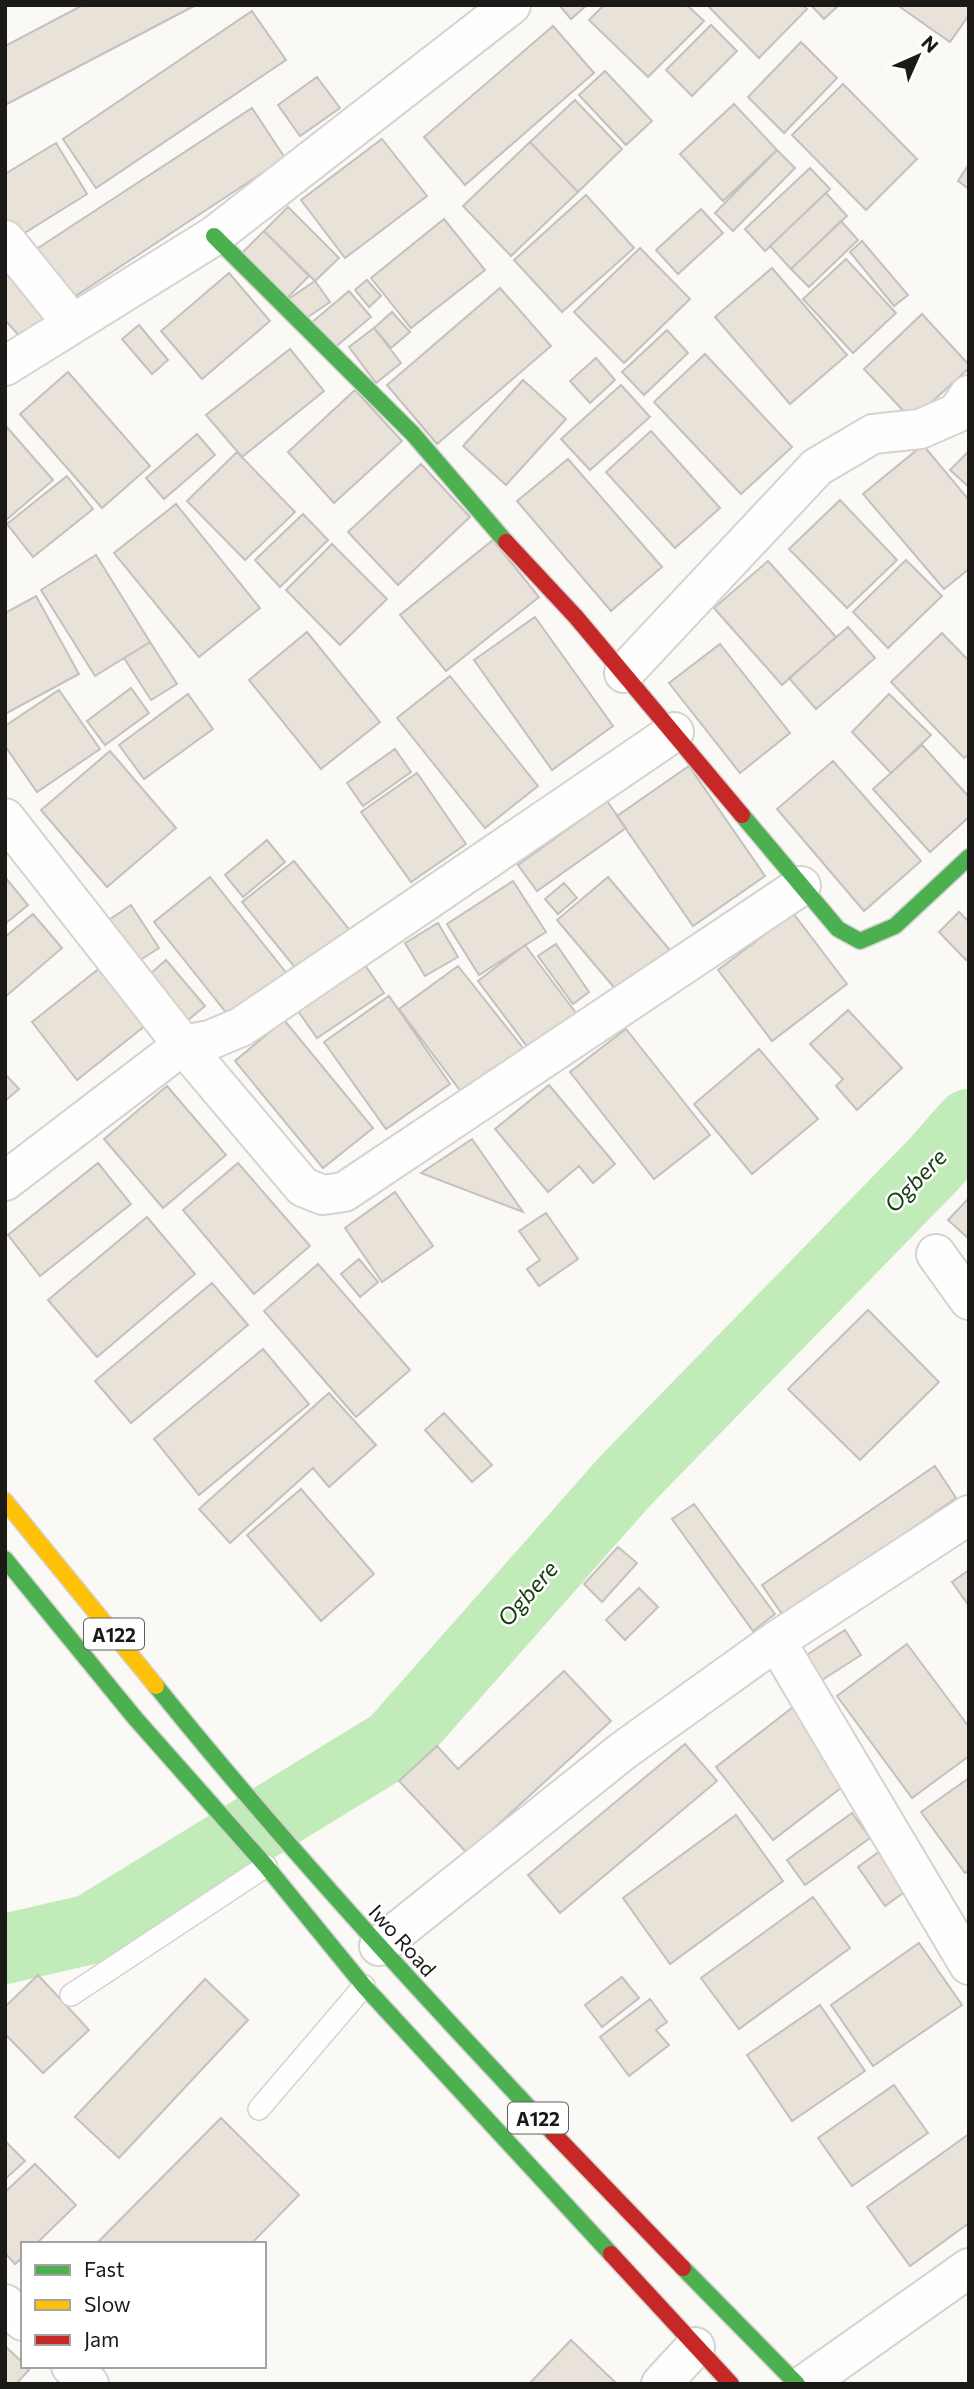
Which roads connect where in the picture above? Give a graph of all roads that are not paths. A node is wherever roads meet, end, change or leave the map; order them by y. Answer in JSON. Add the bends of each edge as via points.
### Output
{"nodes":[{"id":1,"x":511,"y":5,"type":"edge"},
{"id":2,"x":214,"y":236,"type":"junction"},
{"id":3,"x":5,"y":240,"type":"edge"},
{"id":4,"x":72,"y":323,"type":"junction"},
{"id":5,"x":5,"y":366,"type":"edge"},
{"id":6,"x":969,"y":395,"type":"edge"},
{"id":7,"x":624,"y":673,"type":"junction"},
{"id":8,"x":674,"y":732,"type":"junction"},
{"id":9,"x":5,"y":818,"type":"edge"},
{"id":10,"x":969,"y":857,"type":"edge"},
{"id":11,"x":801,"y":886,"type":"junction"},
{"id":12,"x":183,"y":1045,"type":"junction"},
{"id":13,"x":5,"y":1181,"type":"edge"},
{"id":14,"x":936,"y":1254,"type":"dead end"},
{"id":15,"x":969,"y":1300,"type":"edge"},
{"id":16,"x":5,"y":1501,"type":"edge"},
{"id":17,"x":969,"y":1515,"type":"edge"},
{"id":18,"x":5,"y":1559,"type":"edge"},
{"id":19,"x":776,"y":1641,"type":"junction"},
{"id":20,"x":266,"y":1866,"type":"junction"},
{"id":21,"x":379,"y":1945,"type":"junction"},
{"id":22,"x":969,"y":1965,"type":"edge"},
{"id":23,"x":364,"y":1986,"type":"junction"},
{"id":24,"x":71,"y":1995,"type":"dead end"},
{"id":25,"x":259,"y":2109,"type":"dead end"},
{"id":26,"x":969,"y":2268,"type":"edge"},
{"id":27,"x":5,"y":2304,"type":"edge"},
{"id":28,"x":21,"y":2318,"type":"edge"},
{"id":29,"x":695,"y":2347,"type":"junction"},
{"id":30,"x":73,"y":2368,"type":"edge"},
{"id":31,"x":89,"y":2384,"type":"edge"},
{"id":32,"x":662,"y":2384,"type":"edge"},
{"id":33,"x":731,"y":2384,"type":"edge"},
{"id":34,"x":797,"y":2384,"type":"edge"},
{"id":35,"x":805,"y":2384,"type":"edge"}],
"edges":[{"from":1,"to":2,"type":"street"},
{"from":2,"to":4,"type":"street"},
{"from":2,"to":7,"type":"main road","via":[[413,434]]},
{"from":3,"to":4,"type":"street"},
{"from":4,"to":5,"type":"street"},
{"from":6,"to":7,"type":"street","via":[[957,413],[920,429],[873,434],[817,467]]},
{"from":7,"to":8,"type":"main road"},
{"from":8,"to":11,"type":"main road"},
{"from":8,"to":12,"type":"street","via":[[241,1027]]},
{"from":9,"to":12,"type":"street"},
{"from":10,"to":11,"type":"main road","via":[[895,926],[860,941],[838,929]]},
{"from":11,"to":12,"type":"street","via":[[344,1192],[323,1195],[303,1187]]},
{"from":12,"to":13,"type":"street"},
{"from":14,"to":15,"type":"street"},
{"from":16,"to":21,"type":"main road","name":"Iwo Road","number":"A122","via":[[222,1767]]},
{"from":17,"to":19,"type":"street"},
{"from":18,"to":20,"type":"main road","number":"A122","via":[[135,1718]]},
{"from":19,"to":21,"type":"street","via":[[624,1750]]},
{"from":19,"to":22,"type":"street"},
{"from":20,"to":23,"type":"main road","number":"A122"},
{"from":20,"to":24,"type":"lane"},
{"from":21,"to":34,"type":"main road","name":"Iwo Road","number":"A122","via":[[501,2081]]},
{"from":23,"to":25,"type":"lane"},
{"from":23,"to":29,"type":"main road","number":"A122"},
{"from":26,"to":35,"type":"street"},
{"from":27,"to":28,"type":"street"},
{"from":29,"to":32,"type":"street"},
{"from":29,"to":33,"type":"main road","number":"A122"},
{"from":30,"to":31,"type":"street"}]}
